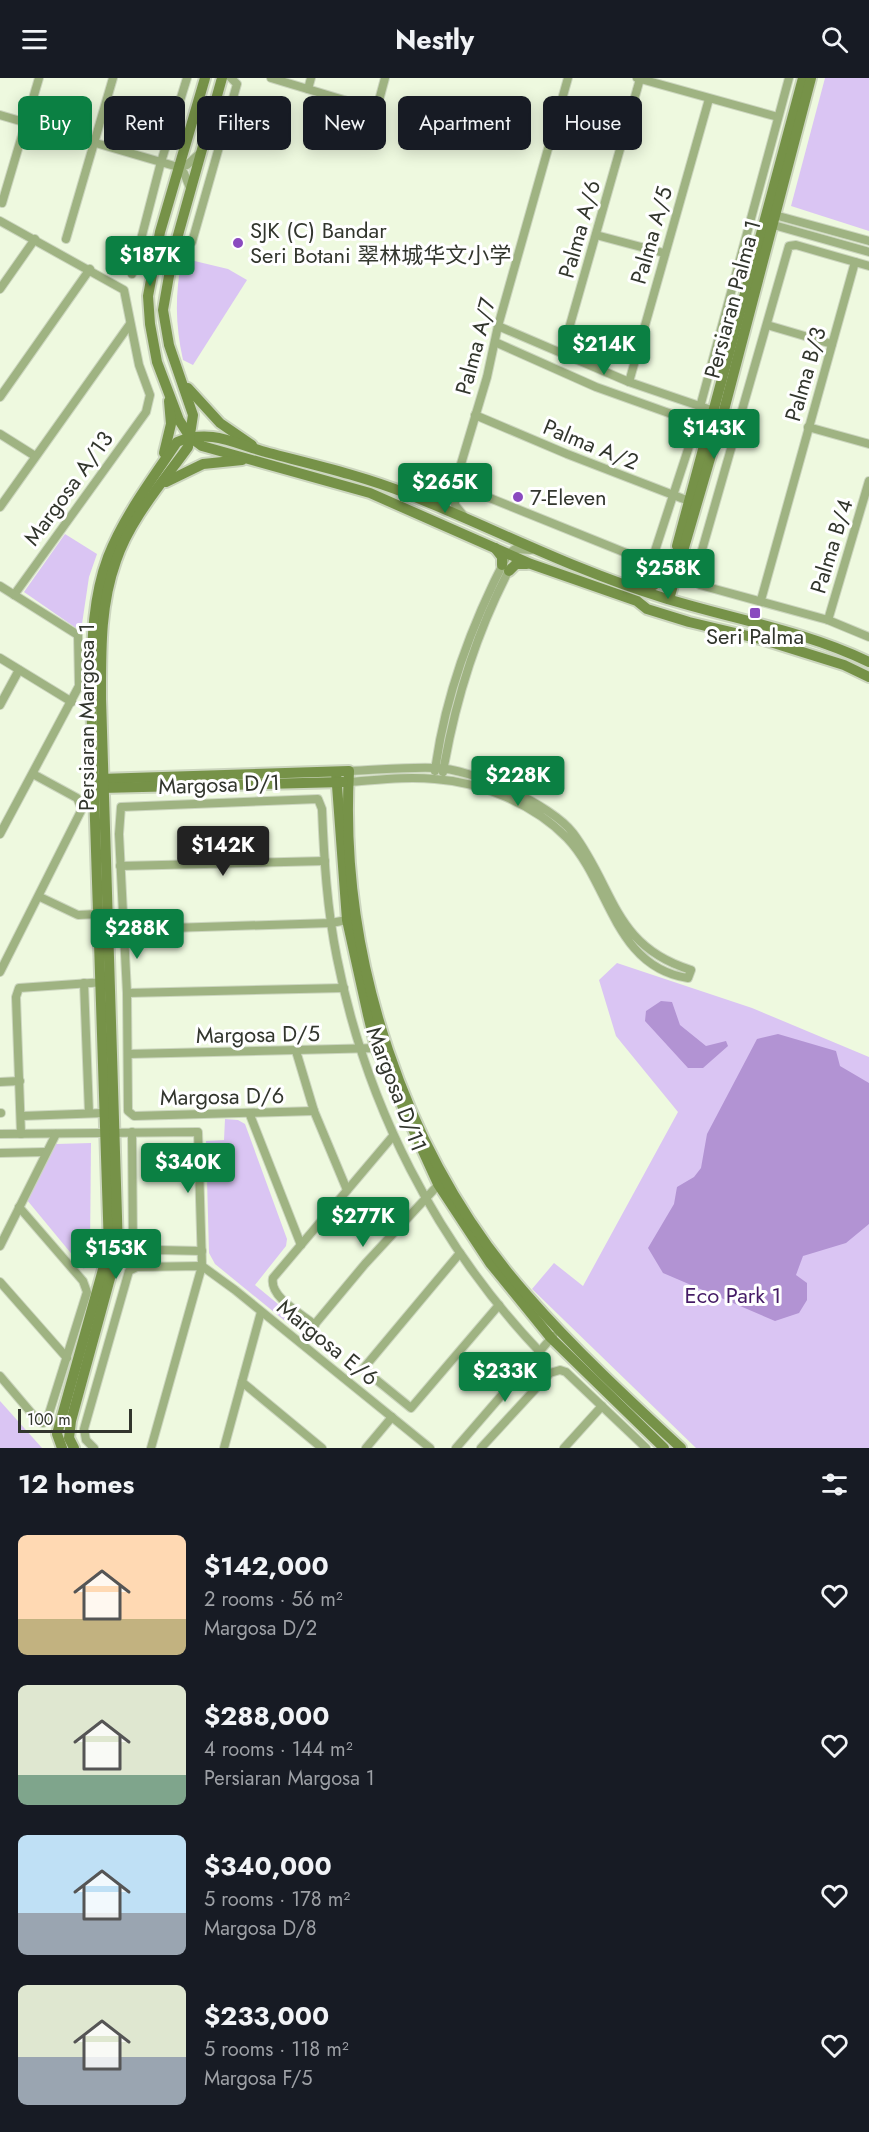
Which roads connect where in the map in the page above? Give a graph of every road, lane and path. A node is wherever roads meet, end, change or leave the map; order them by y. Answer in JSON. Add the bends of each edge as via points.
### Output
{"nodes":[{"id":1,"x":39,"y":78,"type":"edge"},
{"id":2,"x":113,"y":78,"type":"edge"},
{"id":3,"x":187,"y":78,"type":"edge"},
{"id":4,"x":205,"y":78,"type":"edge"},
{"id":5,"x":222,"y":78,"type":"edge"},
{"id":6,"x":231,"y":78,"type":"edge"},
{"id":7,"x":271,"y":78,"type":"edge"},
{"id":8,"x":311,"y":78,"type":"edge"},
{"id":9,"x":385,"y":78,"type":"edge"},
{"id":10,"x":568,"y":78,"type":"edge"},
{"id":11,"x":638,"y":78,"type":"edge"},
{"id":12,"x":789,"y":78,"type":"edge"},
{"id":13,"x":803,"y":78,"type":"edge"},
{"id":14,"x":811,"y":78,"type":"edge"},
{"id":15,"x":308,"y":89,"type":"junction"},
{"id":16,"x":34,"y":96,"type":"edge"},
{"id":17,"x":709,"y":99,"type":"junction"},
{"id":18,"x":0,"y":115,"type":"edge"},
{"id":19,"x":778,"y":117,"type":"junction"},
{"id":20,"x":18,"y":120,"type":"edge"},
{"id":21,"x":92,"y":141,"type":"edge"},
{"id":22,"x":95,"y":142,"type":"junction"},
{"id":23,"x":18,"y":149,"type":"edge"},
{"id":24,"x":199,"y":154,"type":"junction"},
{"id":25,"x":161,"y":162,"type":"junction"},
{"id":26,"x":178,"y":167,"type":"junction"},
{"id":27,"x":190,"y":188,"type":"junction"},
{"id":28,"x":2,"y":203,"type":"dead end"},
{"id":29,"x":769,"y":219,"type":"junction"},
{"id":30,"x":0,"y":221,"type":"edge"},
{"id":31,"x":596,"y":235,"type":"junction"},
{"id":32,"x":35,"y":239,"type":"junction"},
{"id":33,"x":66,"y":239,"type":"dead end"},
{"id":34,"x":869,"y":241,"type":"edge"},
{"id":35,"x":869,"y":252,"type":"edge"},
{"id":36,"x":173,"y":253,"type":"junction"},
{"id":37,"x":664,"y":254,"type":"junction"},
{"id":38,"x":855,"y":262,"type":"junction"},
{"id":39,"x":869,"y":266,"type":"edge"},
{"id":40,"x":90,"y":269,"type":"junction"},
{"id":41,"x":132,"y":274,"type":"dead end"},
{"id":42,"x":0,"y":289,"type":"edge"},
{"id":43,"x":130,"y":324,"type":"junction"},
{"id":44,"x":768,"y":325,"type":"junction"},
{"id":45,"x":498,"y":326,"type":"junction"},
{"id":46,"x":495,"y":342,"type":"junction"},
{"id":47,"x":832,"y":344,"type":"junction"},
{"id":48,"x":562,"y":353,"type":"junction"},
{"id":49,"x":163,"y":376,"type":"junction"},
{"id":50,"x":628,"y":382,"type":"junction"},
{"id":51,"x":183,"y":384,"type":"junction"},
{"id":52,"x":0,"y":397,"type":"edge"},
{"id":53,"x":700,"y":407,"type":"junction"},
{"id":54,"x":718,"y":412,"type":"junction"},
{"id":55,"x":475,"y":416,"type":"junction"},
{"id":56,"x":808,"y":427,"type":"junction"},
{"id":57,"x":0,"y":434,"type":"edge"},
{"id":58,"x":190,"y":437,"type":"junction"},
{"id":59,"x":869,"y":444,"type":"edge"},
{"id":60,"x":265,"y":452,"type":"junction"},
{"id":61,"x":35,"y":456,"type":"junction"},
{"id":62,"x":250,"y":460,"type":"junction"},
{"id":63,"x":158,"y":471,"type":"junction"},
{"id":64,"x":869,"y":481,"type":"edge"},
{"id":65,"x":454,"y":484,"type":"junction"},
{"id":66,"x":161,"y":485,"type":"junction"},
{"id":67,"x":408,"y":494,"type":"junction"},
{"id":68,"x":673,"y":496,"type":"junction"},
{"id":69,"x":692,"y":502,"type":"junction"},
{"id":70,"x":0,"y":507,"type":"edge"},
{"id":71,"x":476,"y":524,"type":"junction"},
{"id":72,"x":506,"y":538,"type":"junction"},
{"id":73,"x":495,"y":548,"type":"junction"},
{"id":74,"x":533,"y":550,"type":"junction"},
{"id":75,"x":513,"y":554,"type":"junction"},
{"id":76,"x":531,"y":564,"type":"junction"},
{"id":77,"x":505,"y":568,"type":"junction"},
{"id":78,"x":673,"y":573,"type":"junction"},
{"id":79,"x":0,"y":586,"type":"edge"},
{"id":80,"x":627,"y":586,"type":"junction"},
{"id":81,"x":14,"y":594,"type":"junction"},
{"id":82,"x":665,"y":600,"type":"junction"},
{"id":83,"x":761,"y":600,"type":"junction"},
{"id":84,"x":637,"y":602,"type":"junction"},
{"id":85,"x":692,"y":606,"type":"junction"},
{"id":86,"x":828,"y":620,"type":"junction"},
{"id":87,"x":689,"y":622,"type":"junction"},
{"id":88,"x":97,"y":634,"type":"junction"},
{"id":89,"x":78,"y":635,"type":"junction"},
{"id":90,"x":869,"y":637,"type":"edge"},
{"id":91,"x":462,"y":654,"type":"junction"},
{"id":92,"x":0,"y":658,"type":"edge"},
{"id":93,"x":471,"y":658,"type":"junction"},
{"id":94,"x":869,"y":662,"type":"edge"},
{"id":95,"x":19,"y":670,"type":"junction"},
{"id":96,"x":869,"y":677,"type":"edge"},
{"id":97,"x":72,"y":702,"type":"junction"},
{"id":98,"x":0,"y":705,"type":"edge"},
{"id":99,"x":440,"y":739,"type":"junction"},
{"id":100,"x":448,"y":741,"type":"junction"},
{"id":101,"x":440,"y":768,"type":"junction"},
{"id":102,"x":33,"y":774,"type":"junction"},
{"id":103,"x":348,"y":776,"type":"junction"},
{"id":104,"x":336,"y":777,"type":"junction"},
{"id":105,"x":438,"y":779,"type":"junction"},
{"id":106,"x":105,"y":785,"type":"junction"},
{"id":107,"x":318,"y":799,"type":"joint"},
{"id":108,"x":556,"y":824,"type":"junction"},
{"id":109,"x":0,"y":834,"type":"edge"},
{"id":110,"x":569,"y":834,"type":"junction"},
{"id":111,"x":325,"y":861,"type":"junction"},
{"id":112,"x":120,"y":866,"type":"junction"},
{"id":113,"x":40,"y":897,"type":"junction"},
{"id":114,"x":98,"y":914,"type":"junction"},
{"id":115,"x":347,"y":920,"type":"junction"},
{"id":116,"x":331,"y":923,"type":"junction"},
{"id":117,"x":108,"y":930,"type":"junction"},
{"id":118,"x":123,"y":930,"type":"junction"},
{"id":119,"x":0,"y":972,"type":"edge"},
{"id":120,"x":106,"y":982,"type":"junction"},
{"id":121,"x":84,"y":983,"type":"junction"},
{"id":122,"x":344,"y":988,"type":"junction"},
{"id":123,"x":127,"y":993,"type":"junction"},
{"id":124,"x":382,"y":1047,"type":"junction"},
{"id":125,"x":361,"y":1050,"type":"junction"},
{"id":126,"x":296,"y":1051,"type":"junction"},
{"id":127,"x":128,"y":1054,"type":"junction"},
{"id":128,"x":20,"y":1081,"type":"junction"},
{"id":129,"x":0,"y":1082,"type":"edge"},
{"id":130,"x":314,"y":1112,"type":"junction"},
{"id":131,"x":89,"y":1113,"type":"junction"},
{"id":132,"x":104,"y":1113,"type":"junction"},
{"id":133,"x":250,"y":1115,"type":"junction"},
{"id":134,"x":22,"y":1116,"type":"junction"},
{"id":135,"x":132,"y":1132,"type":"junction"},
{"id":136,"x":109,"y":1133,"type":"junction"},
{"id":137,"x":0,"y":1134,"type":"edge"},
{"id":138,"x":21,"y":1134,"type":"junction"},
{"id":139,"x":56,"y":1134,"type":"junction"},
{"id":140,"x":393,"y":1136,"type":"junction"},
{"id":141,"x":46,"y":1152,"type":"junction"},
{"id":142,"x":0,"y":1153,"type":"edge"},
{"id":143,"x":442,"y":1182,"type":"junction"},
{"id":144,"x":347,"y":1190,"type":"junction"},
{"id":145,"x":425,"y":1197,"type":"junction"},
{"id":146,"x":19,"y":1207,"type":"junction"},
{"id":147,"x":301,"y":1245,"type":"junction"},
{"id":148,"x":0,"y":1246,"type":"edge"},
{"id":149,"x":114,"y":1248,"type":"junction"},
{"id":150,"x":133,"y":1250,"type":"junction"},
{"id":151,"x":202,"y":1251,"type":"junction"},
{"id":152,"x":460,"y":1253,"type":"junction"},
{"id":153,"x":202,"y":1266,"type":"junction"},
{"id":154,"x":0,"y":1282,"type":"edge"},
{"id":155,"x":499,"y":1305,"type":"junction"},
{"id":156,"x":261,"y":1312,"type":"junction"},
{"id":157,"x":315,"y":1325,"type":"junction"},
{"id":158,"x":559,"y":1329,"type":"junction"},
{"id":159,"x":551,"y":1338,"type":"junction"},
{"id":160,"x":300,"y":1342,"type":"junction"},
{"id":161,"x":540,"y":1352,"type":"junction"},
{"id":162,"x":66,"y":1358,"type":"junction"},
{"id":163,"x":0,"y":1376,"type":"edge"},
{"id":164,"x":242,"y":1382,"type":"junction"},
{"id":165,"x":602,"y":1406,"type":"junction"},
{"id":166,"x":392,"y":1417,"type":"junction"},
{"id":167,"x":657,"y":1444,"type":"edge"},
{"id":168,"x":62,"y":1448,"type":"edge"},
{"id":169,"x":74,"y":1448,"type":"edge"},
{"id":170,"x":94,"y":1448,"type":"edge"},
{"id":171,"x":151,"y":1448,"type":"edge"},
{"id":172,"x":224,"y":1448,"type":"edge"},
{"id":173,"x":322,"y":1448,"type":"edge"},
{"id":174,"x":366,"y":1448,"type":"edge"},
{"id":175,"x":430,"y":1448,"type":"edge"},
{"id":176,"x":456,"y":1448,"type":"edge"},
{"id":177,"x":481,"y":1448,"type":"edge"},
{"id":178,"x":564,"y":1448,"type":"edge"},
{"id":179,"x":681,"y":1448,"type":"edge"}],
"edges":[{"from":1,"to":16,"type":"street"},
{"from":2,"to":22,"type":"street"},
{"from":3,"to":25,"type":"street"},
{"from":4,"to":26,"type":"street"},
{"from":5,"to":24,"type":"street"},
{"from":6,"to":36,"type":"street","via":[[237,84],[192,242]]},
{"from":7,"to":15,"type":"street"},
{"from":8,"to":15,"type":"street"},
{"from":9,"to":15,"type":"street","via":[[378,104],[367,107]]},
{"from":10,"to":45,"type":"street","name":"Palma A/7"},
{"from":11,"to":17,"type":"street"},
{"from":11,"to":31,"type":"street","name":"Palma A/6"},
{"from":12,"to":19,"type":"street"},
{"from":13,"to":29,"type":"street"},
{"from":14,"to":29,"type":"street","name":"Persiaran Palma 1"},
{"from":17,"to":19,"type":"street"},
{"from":17,"to":37,"type":"street","name":"Palma A/5"},
{"from":18,"to":20,"type":"street"},
{"from":19,"to":53,"type":"street"},
{"from":21,"to":22,"type":"street"},
{"from":22,"to":25,"type":"street"},
{"from":22,"to":33,"type":"street"},
{"from":23,"to":28,"type":"street"},
{"from":24,"to":26,"type":"street","via":[[187,165]]},
{"from":24,"to":27,"type":"street"},
{"from":25,"to":26,"type":"street"},
{"from":25,"to":41,"type":"street"},
{"from":26,"to":27,"type":"street"},
{"from":26,"to":49,"type":"street","via":[[148,296],[153,348]]},
{"from":27,"to":36,"type":"street"},
{"from":29,"to":34,"type":"street"},
{"from":29,"to":35,"type":"street"},
{"from":29,"to":54,"type":"street","name":"Persiaran Palma 1"},
{"from":30,"to":32,"type":"street"},
{"from":31,"to":37,"type":"street"},
{"from":31,"to":48,"type":"street","name":"Palma A/6"},
{"from":32,"to":40,"type":"street"},
{"from":32,"to":42,"type":"street"},
{"from":36,"to":51,"type":"street","via":[[163,310],[169,345]]},
{"from":37,"to":50,"type":"street","name":"Palma A/5"},
{"from":38,"to":39,"type":"street"},
{"from":38,"to":44,"type":"street","via":[[789,246]]},
{"from":38,"to":47,"type":"street","name":"Palma B/3"},
{"from":40,"to":43,"type":"street","via":[[123,290]]},
{"from":40,"to":52,"type":"street"},
{"from":43,"to":61,"type":"street"},
{"from":43,"to":81,"type":"street","name":"Margosa A/13","via":[[150,403]]},
{"from":44,"to":47,"type":"street"},
{"from":44,"to":83,"type":"street","via":[[694,582]]},
{"from":45,"to":46,"type":"street","name":"Palma A/7"},
{"from":45,"to":48,"type":"street"},
{"from":46,"to":55,"type":"street","name":"Palma A/7"},
{"from":46,"to":68,"type":"street","via":[[596,387],[696,425]]},
{"from":47,"to":56,"type":"street","name":"Palma B/3"},
{"from":48,"to":50,"type":"street"},
{"from":49,"to":58,"type":"street","via":[[179,420]]},
{"from":49,"to":63,"type":"street","via":[[171,424]]},
{"from":50,"to":53,"type":"street"},
{"from":51,"to":58,"type":"street","via":[[193,415]]},
{"from":51,"to":60,"type":"street","via":[[220,423]]},
{"from":53,"to":54,"type":"street"},
{"from":54,"to":69,"type":"street","name":"Persiaran Palma 1"},
{"from":55,"to":65,"type":"street","name":"Palma A/7"},
{"from":55,"to":68,"type":"street","name":"Palma A/2"},
{"from":56,"to":59,"type":"street"},
{"from":56,"to":83,"type":"street","name":"Palma B/3"},
{"from":57,"to":61,"type":"street"},
{"from":58,"to":60,"type":"street","via":[[205,434]]},
{"from":58,"to":62,"type":"street","via":[[202,446]]},
{"from":58,"to":63,"type":"street","name":"Persiaran Margosa 1","via":[[177,442]]},
{"from":58,"to":66,"type":"street","name":"Persiaran Margosa 1","via":[[188,447]]},
{"from":60,"to":67,"type":"street"},
{"from":61,"to":70,"type":"street"},
{"from":62,"to":66,"type":"street","via":[[203,464]]},
{"from":62,"to":73,"type":"street","via":[[370,493]]},
{"from":63,"to":88,"type":"street","name":"Persiaran Margosa 1","via":[[107,559],[96,606]]},
{"from":64,"to":86,"type":"street","name":"Palma B/4"},
{"from":65,"to":67,"type":"street","via":[[441,501]]},
{"from":65,"to":68,"type":"street","via":[[651,563]]},
{"from":65,"to":71,"type":"street","via":[[458,510]]},
{"from":66,"to":88,"type":"street","name":"Persiaran Margosa 1","via":[[116,560]]},
{"from":67,"to":71,"type":"street"},
{"from":68,"to":69,"type":"street","name":"Palma A/2"},
{"from":69,"to":78,"type":"street","name":"Persiaran Palma 1"},
{"from":71,"to":72,"type":"street"},
{"from":72,"to":74,"type":"street"},
{"from":72,"to":75,"type":"street"},
{"from":73,"to":75,"type":"street"},
{"from":73,"to":77,"type":"street"},
{"from":74,"to":75,"type":"street"},
{"from":74,"to":80,"type":"street"},
{"from":75,"to":76,"type":"street"},
{"from":75,"to":77,"type":"street"},
{"from":76,"to":77,"type":"street"},
{"from":76,"to":84,"type":"street"},
{"from":77,"to":91,"type":"street"},
{"from":77,"to":93,"type":"street"},
{"from":78,"to":80,"type":"street","via":[[654,585]]},
{"from":78,"to":82,"type":"street","name":"Persiaran Palma 1"},
{"from":78,"to":85,"type":"street","via":[[682,597]]},
{"from":79,"to":81,"type":"street"},
{"from":80,"to":82,"type":"street"},
{"from":81,"to":89,"type":"street"},
{"from":82,"to":84,"type":"street"},
{"from":82,"to":85,"type":"street"},
{"from":82,"to":87,"type":"street","via":[[672,611],[686,616]]},
{"from":83,"to":86,"type":"street"},
{"from":84,"to":87,"type":"street","via":[[646,609]]},
{"from":85,"to":94,"type":"street","via":[[812,638]]},
{"from":86,"to":90,"type":"street"},
{"from":87,"to":96,"type":"street","via":[[764,640],[844,665]]},
{"from":88,"to":89,"type":"street"},
{"from":88,"to":106,"type":"street","name":"Persiaran Margosa 1"},
{"from":88,"to":106,"type":"street","name":"Persiaran Margosa 1"},
{"from":89,"to":97,"type":"street","via":[[79,686]]},
{"from":91,"to":93,"type":"street"},
{"from":91,"to":99,"type":"street"},
{"from":92,"to":95,"type":"street"},
{"from":93,"to":100,"type":"street"},
{"from":95,"to":97,"type":"street"},
{"from":95,"to":98,"type":"street"},
{"from":97,"to":102,"type":"street"},
{"from":99,"to":100,"type":"street"},
{"from":99,"to":101,"type":"street"},
{"from":100,"to":101,"type":"street"},
{"from":101,"to":103,"type":"street"},
{"from":101,"to":105,"type":"street"},
{"from":101,"to":108,"type":"street","via":[[522,795]]},
{"from":102,"to":109,"type":"street"},
{"from":102,"to":113,"type":"street","via":[[77,798],[82,809]]},
{"from":103,"to":104,"type":"street"},
{"from":103,"to":105,"type":"street"},
{"from":103,"to":124,"type":"street","via":[[356,921]]},
{"from":104,"to":106,"type":"street"},
{"from":104,"to":115,"type":"street"},
{"from":105,"to":108,"type":"street","via":[[487,790]]},
{"from":106,"to":114,"type":"street","name":"Persiaran Margosa 1"},
{"from":106,"to":117,"type":"street","name":"Persiaran Margosa 1"},
{"from":107,"to":111,"type":"street","name":"Margosa D/11"},
{"from":107,"to":112,"type":"street","name":"Margosa D/1","via":[[121,807]]},
{"from":108,"to":110,"type":"street"},
{"from":110,"to":110,"type":"street","via":[[632,935],[661,959],[691,970],[688,978],[657,965],[633,948]]},
{"from":111,"to":112,"type":"street"},
{"from":111,"to":116,"type":"street","name":"Margosa D/11"},
{"from":112,"to":118,"type":"street"},
{"from":113,"to":114,"type":"street","via":[[78,915]]},
{"from":113,"to":119,"type":"street"},
{"from":114,"to":120,"type":"street","name":"Persiaran Margosa 1"},
{"from":115,"to":116,"type":"street"},
{"from":115,"to":124,"type":"street"},
{"from":116,"to":118,"type":"street"},
{"from":116,"to":122,"type":"street","name":"Margosa D/11"},
{"from":117,"to":118,"type":"street"},
{"from":117,"to":120,"type":"street","name":"Persiaran Margosa 1"},
{"from":118,"to":123,"type":"street"},
{"from":120,"to":121,"type":"street"},
{"from":120,"to":132,"type":"street","name":"Persiaran Margosa 1"},
{"from":120,"to":136,"type":"street","name":"Persiaran Margosa 1"},
{"from":121,"to":128,"type":"street","via":[[19,988],[16,998]]},
{"from":121,"to":131,"type":"street"},
{"from":122,"to":123,"type":"street"},
{"from":122,"to":125,"type":"street","name":"Margosa D/11"},
{"from":123,"to":127,"type":"street"},
{"from":124,"to":125,"type":"street","name":"Margosa D/5"},
{"from":124,"to":143,"type":"street"},
{"from":125,"to":126,"type":"street","name":"Margosa D/5"},
{"from":125,"to":140,"type":"street","name":"Margosa D/11"},
{"from":126,"to":127,"type":"street","name":"Margosa D/5"},
{"from":126,"to":130,"type":"street"},
{"from":127,"to":133,"type":"street","name":"Margosa D/6","via":[[130,1114]]},
{"from":128,"to":129,"type":"street"},
{"from":128,"to":134,"type":"street"},
{"from":130,"to":133,"type":"street","name":"Margosa D/6"},
{"from":130,"to":144,"type":"street"},
{"from":131,"to":132,"type":"street"},
{"from":131,"to":134,"type":"street"},
{"from":132,"to":136,"type":"street","name":"Persiaran Margosa 1"},
{"from":133,"to":147,"type":"street"},
{"from":134,"to":138,"type":"street"},
{"from":135,"to":136,"type":"street"},
{"from":135,"to":150,"type":"street"},
{"from":135,"to":151,"type":"street","via":[[198,1132]]},
{"from":136,"to":139,"type":"street"},
{"from":136,"to":149,"type":"street","name":"Persiaran Margosa 1"},
{"from":137,"to":138,"type":"street"},
{"from":138,"to":139,"type":"street"},
{"from":139,"to":141,"type":"street"},
{"from":140,"to":144,"type":"street"},
{"from":140,"to":145,"type":"street","name":"Margosa D/11"},
{"from":141,"to":142,"type":"street"},
{"from":141,"to":146,"type":"street"},
{"from":143,"to":145,"type":"street"},
{"from":143,"to":158,"type":"street","via":[[526,1294]]},
{"from":143,"to":159,"type":"street","via":[[490,1263]]},
{"from":144,"to":147,"type":"street"},
{"from":145,"to":152,"type":"street","name":"Margosa D/11"},
{"from":145,"to":157,"type":"street"},
{"from":146,"to":148,"type":"street"},
{"from":146,"to":162,"type":"street","via":[[86,1285]]},
{"from":147,"to":157,"type":"street","via":[[272,1284],[276,1293]]},
{"from":149,"to":150,"type":"street"},
{"from":149,"to":168,"type":"street","name":"Persiaran Margosa 1","via":[[57,1434]]},
{"from":149,"to":169,"type":"street","name":"Persiaran Margosa 1","via":[[71,1421],[69,1438]]},
{"from":150,"to":151,"type":"street"},
{"from":151,"to":153,"type":"street"},
{"from":152,"to":155,"type":"street","name":"Margosa D/11"},
{"from":152,"to":155,"type":"street","via":[[363,1369],[411,1408]]},
{"from":153,"to":156,"type":"street","name":"Margosa E/6"},
{"from":153,"to":170,"type":"street","via":[[137,1267],[129,1271],[83,1435]]},
{"from":153,"to":171,"type":"street"},
{"from":154,"to":162,"type":"street"},
{"from":155,"to":161,"type":"street","name":"Margosa D/11"},
{"from":156,"to":160,"type":"street","name":"Margosa E/6"},
{"from":156,"to":164,"type":"street"},
{"from":157,"to":160,"type":"street"},
{"from":158,"to":159,"type":"street"},
{"from":158,"to":167,"type":"street"},
{"from":159,"to":161,"type":"street"},
{"from":159,"to":167,"type":"street"},
{"from":160,"to":166,"type":"street","name":"Margosa E/6"},
{"from":161,"to":176,"type":"street"},
{"from":162,"to":163,"type":"street","via":[[43,1423]]},
{"from":164,"to":172,"type":"street"},
{"from":164,"to":173,"type":"street"},
{"from":165,"to":167,"type":"street"},
{"from":165,"to":177,"type":"street","via":[[566,1372],[550,1373]]},
{"from":165,"to":178,"type":"street"},
{"from":166,"to":174,"type":"street"},
{"from":166,"to":175,"type":"street","name":"Margosa E/6"},
{"from":167,"to":179,"type":"street"}]}
